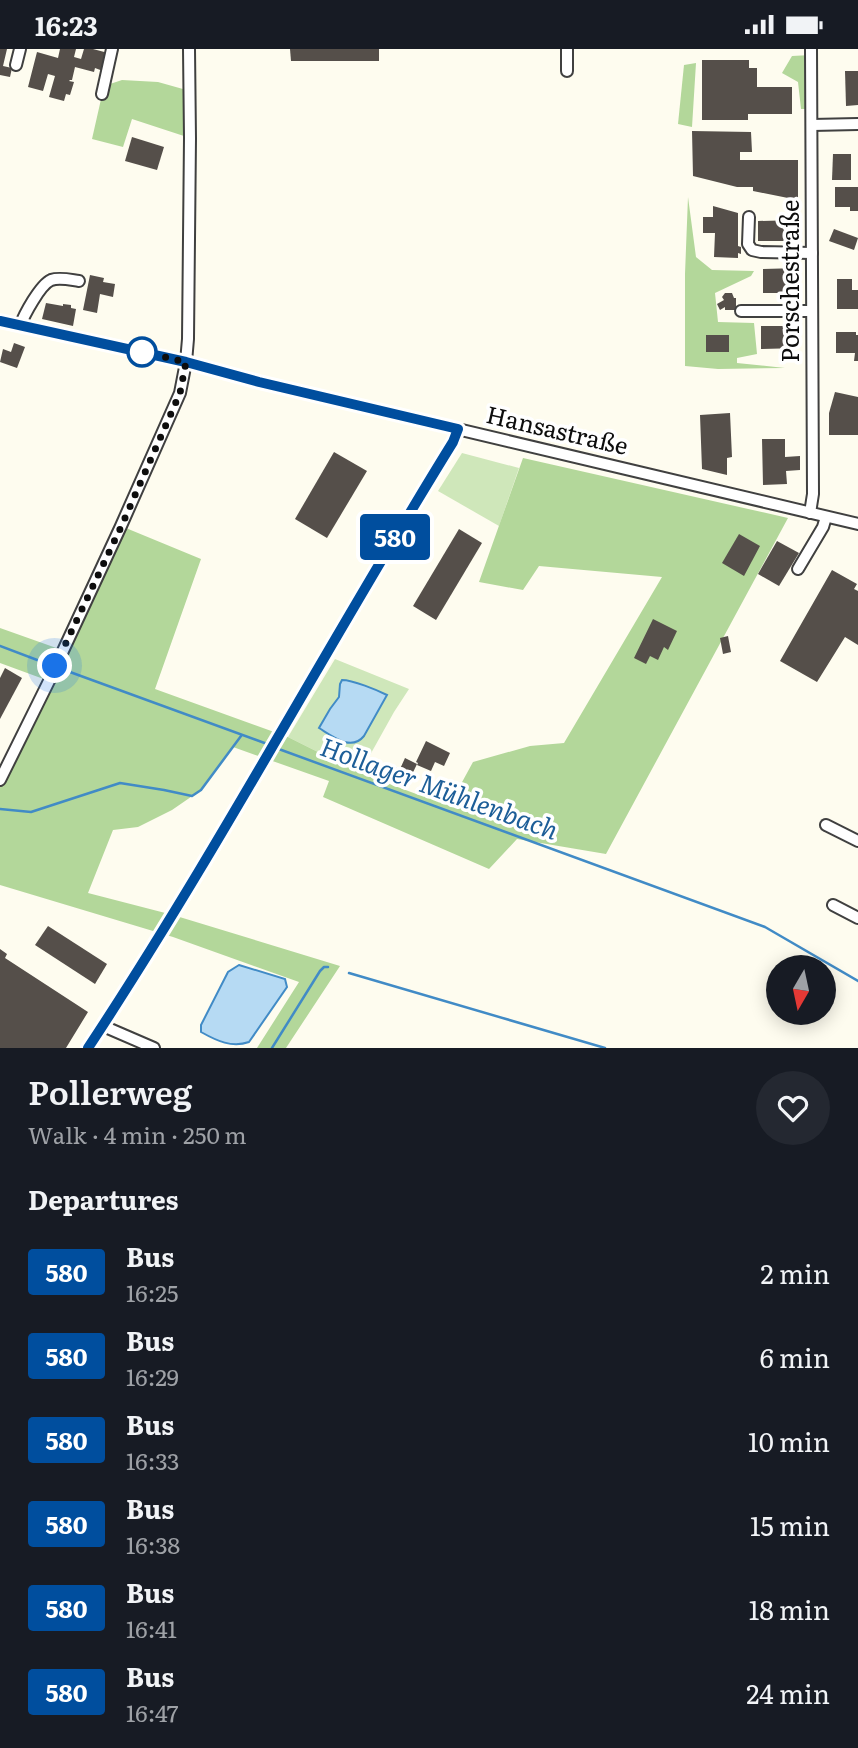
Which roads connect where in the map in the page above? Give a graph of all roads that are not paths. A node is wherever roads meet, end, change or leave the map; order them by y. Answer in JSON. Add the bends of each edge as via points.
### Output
{"nodes":[{"id":1,"x":20,"y":49,"type":"edge"},
{"id":2,"x":112,"y":49,"type":"edge"},
{"id":3,"x":189,"y":49,"type":"edge"},
{"id":4,"x":567,"y":49,"type":"edge"},
{"id":5,"x":811,"y":49,"type":"edge"},
{"id":6,"x":16,"y":65,"type":"dead end"},
{"id":7,"x":567,"y":71,"type":"dead end"},
{"id":8,"x":102,"y":94,"type":"dead end"},
{"id":9,"x":858,"y":124,"type":"edge"},
{"id":10,"x":812,"y":125,"type":"junction"},
{"id":11,"x":749,"y":217,"type":"dead end"},
{"id":12,"x":812,"y":253,"type":"junction"},
{"id":13,"x":79,"y":281,"type":"dead end"},
{"id":14,"x":741,"y":311,"type":"dead end"},
{"id":15,"x":812,"y":311,"type":"junction"},
{"id":16,"x":0,"y":321,"type":"edge"},
{"id":17,"x":20,"y":326,"type":"junction"},
{"id":18,"x":186,"y":362,"type":"junction"},
{"id":19,"x":458,"y":429,"type":"junction"},
{"id":20,"x":810,"y":513,"type":"junction"},
{"id":21,"x":826,"y":517,"type":"junction"},
{"id":22,"x":858,"y":524,"type":"edge"},
{"id":23,"x":798,"y":569,"type":"dead end"},
{"id":24,"x":2,"y":772,"type":"edge"},
{"id":25,"x":826,"y":825,"type":"dead end"},
{"id":26,"x":858,"y":841,"type":"edge"},
{"id":27,"x":833,"y":905,"type":"dead end"},
{"id":28,"x":858,"y":918,"type":"edge"},
{"id":29,"x":103,"y":1026,"type":"junction"},
{"id":30,"x":88,"y":1048,"type":"edge"},
{"id":31,"x":154,"y":1048,"type":"edge"}],
"edges":[{"from":1,"to":6,"type":"street"},
{"from":2,"to":8,"type":"street"},
{"from":3,"to":18,"type":"street"},
{"from":4,"to":7,"type":"street"},
{"from":5,"to":10,"type":"street","name":"Porschestraße"},
{"from":9,"to":10,"type":"street"},
{"from":10,"to":12,"type":"street","name":"Porschestraße"},
{"from":11,"to":12,"type":"street","via":[[752,250]]},
{"from":12,"to":15,"type":"street","name":"Porschestraße"},
{"from":13,"to":17,"type":"street","via":[[49,281]]},
{"from":14,"to":15,"type":"street"},
{"from":15,"to":20,"type":"street","name":"Porschestraße"},
{"from":16,"to":17,"type":"street","name":"Hansastraße"},
{"from":17,"to":18,"type":"street","name":"Hansastraße"},
{"from":18,"to":19,"type":"street","name":"Hansastraße"},
{"from":18,"to":24,"type":"street","via":[[180,393],[121,527]]},
{"from":19,"to":20,"type":"street","name":"Hansastraße"},
{"from":19,"to":29,"type":"street"},
{"from":20,"to":21,"type":"street","name":"Hansastraße"},
{"from":21,"to":22,"type":"street","name":"Hansastraße"},
{"from":21,"to":23,"type":"street"},
{"from":25,"to":26,"type":"street"},
{"from":27,"to":28,"type":"street"},
{"from":29,"to":30,"type":"street"},
{"from":29,"to":31,"type":"street"}]}
